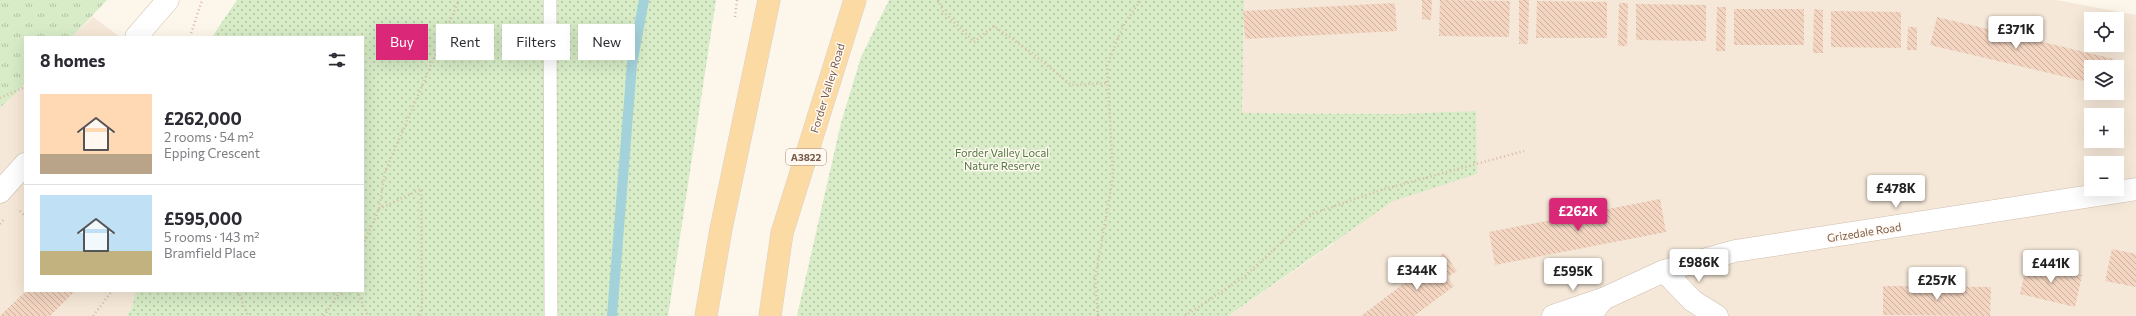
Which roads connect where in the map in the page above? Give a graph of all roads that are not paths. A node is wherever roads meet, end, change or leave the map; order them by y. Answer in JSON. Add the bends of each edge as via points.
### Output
{"nodes":[{"id":1,"x":168,"y":0,"type":"edge"},
{"id":2,"x":550,"y":0,"type":"edge"},
{"id":3,"x":769,"y":0,"type":"edge"},
{"id":4,"x":855,"y":0,"type":"edge"},
{"id":5,"x":137,"y":36,"type":"edge"},
{"id":6,"x":24,"y":165,"type":"edge"},
{"id":7,"x":2136,"y":189,"type":"edge"},
{"id":8,"x":0,"y":192,"type":"edge"},
{"id":9,"x":1664,"y":271,"type":"junction"},
{"id":10,"x":1603,"y":299,"type":"junction"},
{"id":11,"x":551,"y":316,"type":"edge"},
{"id":12,"x":706,"y":316,"type":"edge"},
{"id":13,"x":770,"y":316,"type":"edge"},
{"id":14,"x":1552,"y":316,"type":"edge"},
{"id":15,"x":1590,"y":316,"type":"edge"},
{"id":16,"x":1717,"y":316,"type":"edge"}],
"edges":[{"from":1,"to":5,"type":"street"},
{"from":2,"to":11,"type":"lane"},
{"from":3,"to":12,"type":"main road","via":[[721,229]]},
{"from":4,"to":13,"type":"main road","name":"Forder Valley Road","number":"A3822","via":[[782,233]]},
{"from":6,"to":8,"type":"street"},
{"from":7,"to":9,"type":"street","name":"Grizedale Road","via":[[1735,252]]},
{"from":9,"to":10,"type":"street","name":"Grizedale Road"},
{"from":9,"to":16,"type":"street","via":[[1693,301]]},
{"from":10,"to":14,"type":"street","name":"Grizedale Road"},
{"from":10,"to":15,"type":"street"}]}
